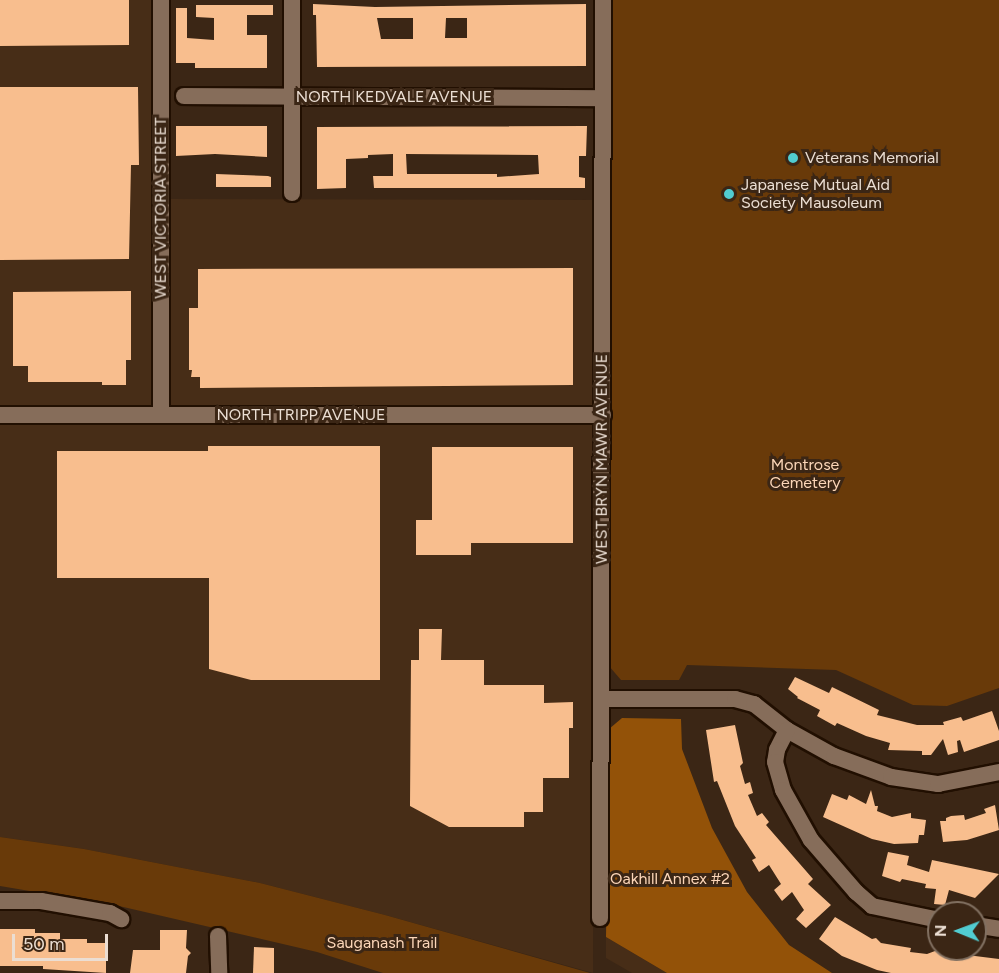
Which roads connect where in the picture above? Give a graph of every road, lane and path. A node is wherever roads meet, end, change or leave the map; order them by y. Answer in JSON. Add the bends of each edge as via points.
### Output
{"nodes":[{"id":1,"x":161,"y":0,"type":"edge"},
{"id":2,"x":292,"y":0,"type":"edge"},
{"id":3,"x":603,"y":0,"type":"edge"},
{"id":4,"x":184,"y":96,"type":"dead end"},
{"id":5,"x":292,"y":97,"type":"junction"},
{"id":6,"x":603,"y":98,"type":"junction"},
{"id":7,"x":292,"y":193,"type":"dead end"},
{"id":8,"x":0,"y":415,"type":"edge"},
{"id":9,"x":161,"y":415,"type":"junction"},
{"id":10,"x":603,"y":415,"type":"junction"},
{"id":11,"x":601,"y":699,"type":"junction"},
{"id":12,"x":787,"y":730,"type":"junction"},
{"id":13,"x":999,"y":772,"type":"edge"},
{"id":14,"x":0,"y":901,"type":"edge"},
{"id":15,"x":927,"y":917,"type":"edge"},
{"id":16,"x":600,"y":918,"type":"dead end"},
{"id":17,"x":121,"y":919,"type":"dead end"},
{"id":18,"x":218,"y":936,"type":"dead end"},
{"id":19,"x":219,"y":973,"type":"edge"}],
"edges":[{"from":1,"to":9,"type":"street","name":"WEST VICTORIA STREET"},
{"from":2,"to":5,"type":"street"},
{"from":3,"to":6,"type":"street","name":"WEST BRYN MAWR AVENUE"},
{"from":4,"to":5,"type":"street","name":"NORTH KEDVALE AVENUE"},
{"from":5,"to":6,"type":"street","name":"NORTH KEDVALE AVENUE"},
{"from":5,"to":7,"type":"street"},
{"from":6,"to":10,"type":"street","name":"WEST BRYN MAWR AVENUE"},
{"from":8,"to":9,"type":"street","name":"NORTH TRIPP AVENUE"},
{"from":9,"to":10,"type":"street","name":"NORTH TRIPP AVENUE"},
{"from":10,"to":11,"type":"street","name":"WEST BRYN MAWR AVENUE"},
{"from":11,"to":12,"type":"street","via":[[735,699],[754,704]]},
{"from":11,"to":16,"type":"street","name":"WEST BRYN MAWR AVENUE"},
{"from":12,"to":13,"type":"street","via":[[834,756],[891,777],[938,784]]},
{"from":12,"to":15,"type":"street","via":[[775,762],[783,790],[812,840],[872,906]]},
{"from":14,"to":17,"type":"street","via":[[41,901],[110,913]]},
{"from":18,"to":19,"type":"street"}]}
